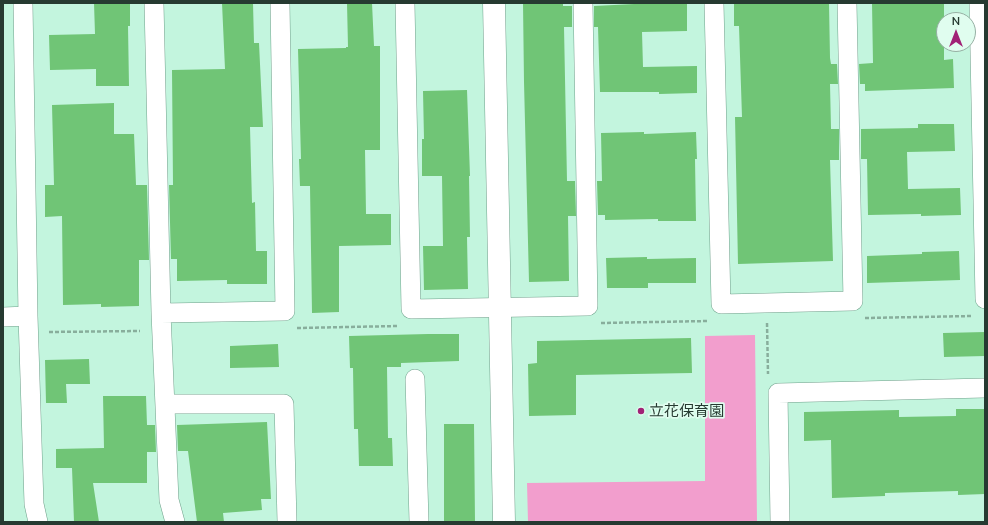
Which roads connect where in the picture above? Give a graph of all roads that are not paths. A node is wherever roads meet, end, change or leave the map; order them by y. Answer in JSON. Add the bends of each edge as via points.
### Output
{"nodes":[{"id":1,"x":23,"y":3,"type":"edge"},
{"id":2,"x":154,"y":3,"type":"edge"},
{"id":3,"x":280,"y":3,"type":"edge"},
{"id":4,"x":405,"y":3,"type":"edge"},
{"id":5,"x":494,"y":3,"type":"edge"},
{"id":6,"x":583,"y":3,"type":"edge"},
{"id":7,"x":714,"y":3,"type":"edge"},
{"id":8,"x":847,"y":3,"type":"edge"},
{"id":9,"x":979,"y":3,"type":"edge"},
{"id":10,"x":985,"y":299,"type":"edge"},
{"id":11,"x":500,"y":307,"type":"junction"},
{"id":12,"x":161,"y":312,"type":"junction"},
{"id":13,"x":28,"y":316,"type":"junction"},
{"id":14,"x":3,"y":317,"type":"edge"},
{"id":15,"x":415,"y":380,"type":"dead end"},
{"id":16,"x":985,"y":388,"type":"edge"},
{"id":17,"x":165,"y":404,"type":"junction"},
{"id":18,"x":38,"y":522,"type":"edge"},
{"id":19,"x":175,"y":522,"type":"edge"},
{"id":20,"x":287,"y":522,"type":"edge"},
{"id":21,"x":419,"y":522,"type":"edge"},
{"id":22,"x":504,"y":522,"type":"edge"},
{"id":23,"x":780,"y":522,"type":"edge"}],
"edges":[{"from":1,"to":13,"type":"street"},
{"from":2,"to":12,"type":"street"},
{"from":3,"to":12,"type":"street","via":[[286,311]]},
{"from":4,"to":11,"type":"street","via":[[411,309]]},
{"from":5,"to":11,"type":"street"},
{"from":6,"to":11,"type":"street","via":[[588,306]]},
{"from":7,"to":8,"type":"street","via":[[721,304],[853,301]]},
{"from":9,"to":10,"type":"street"},
{"from":11,"to":22,"type":"street"},
{"from":12,"to":17,"type":"street"},
{"from":13,"to":14,"type":"street"},
{"from":13,"to":18,"type":"street","via":[[34,504]]},
{"from":15,"to":21,"type":"street"},
{"from":16,"to":23,"type":"street","via":[[778,393]]},
{"from":17,"to":19,"type":"street","via":[[169,500]]},
{"from":17,"to":20,"type":"street","via":[[284,404]]}]}
